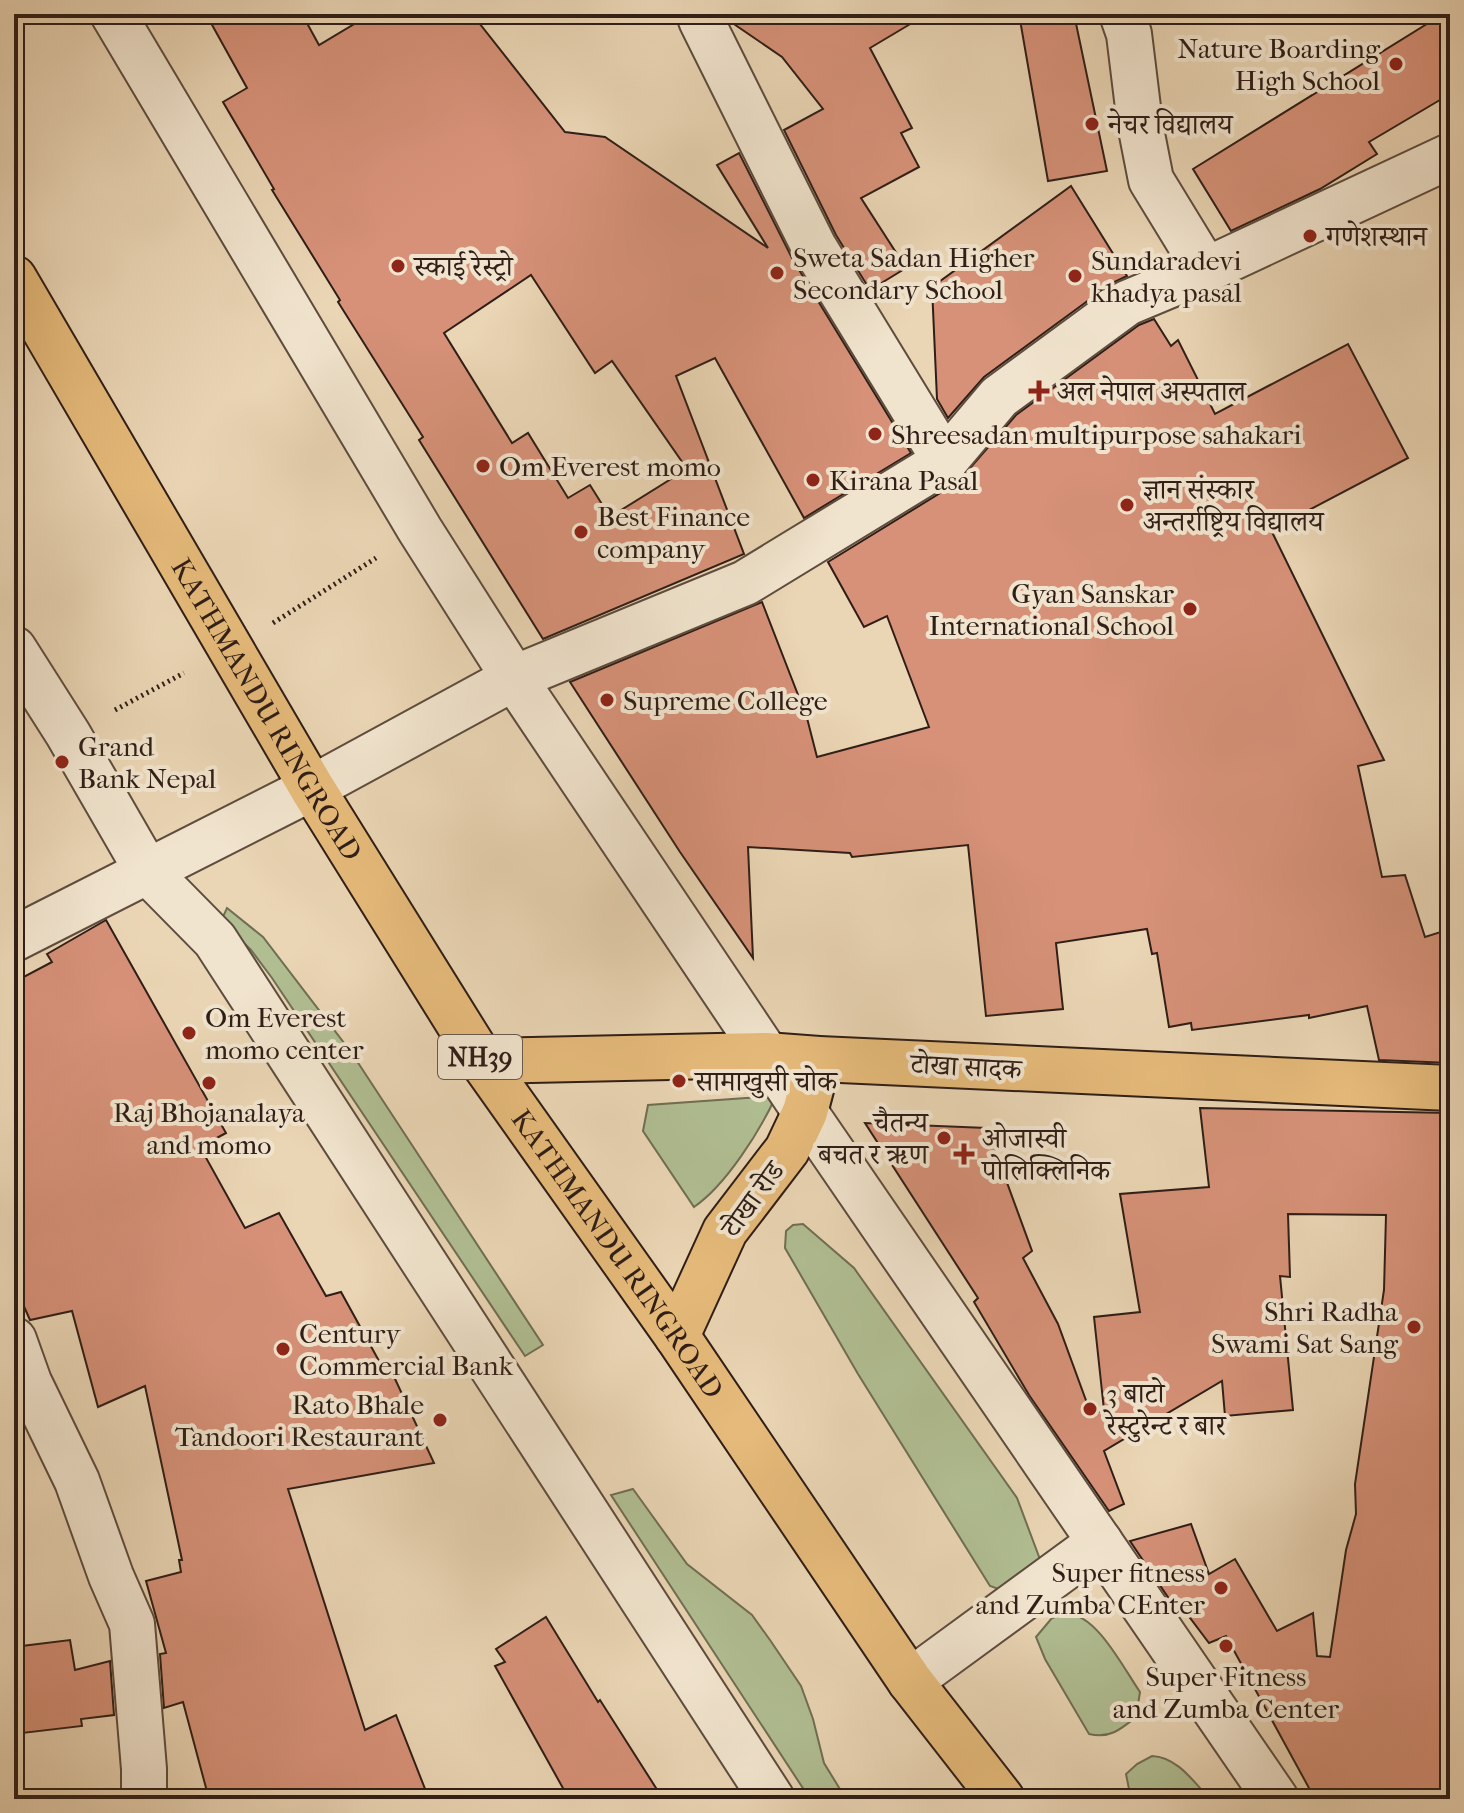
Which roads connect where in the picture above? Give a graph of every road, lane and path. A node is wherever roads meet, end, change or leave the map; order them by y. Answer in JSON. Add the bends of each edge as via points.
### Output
{"nodes":[{"id":1,"x":113,"y":14,"type":"edge"},
{"id":2,"x":1122,"y":14,"type":"edge"},
{"id":3,"x":701,"y":16,"type":"edge"},
{"id":4,"x":1450,"y":156,"type":"edge"},
{"id":5,"x":1206,"y":270,"type":"junction"},
{"id":6,"x":14,"y":278,"type":"edge"},
{"id":7,"x":945,"y":461,"type":"junction"},
{"id":8,"x":14,"y":649,"type":"edge"},
{"id":9,"x":514,"y":678,"type":"junction"},
{"id":10,"x":312,"y":788,"type":"junction"},
{"id":11,"x":147,"y":871,"type":"junction"},
{"id":12,"x":14,"y":939,"type":"edge"},
{"id":13,"x":766,"y":1055,"type":"junction"},
{"id":14,"x":819,"y":1059,"type":"junction"},
{"id":15,"x":482,"y":1061,"type":"junction"},
{"id":16,"x":1450,"y":1088,"type":"edge"},
{"id":17,"x":805,"y":1112,"type":"junction"},
{"id":18,"x":677,"y":1336,"type":"junction"},
{"id":19,"x":14,"y":1340,"type":"edge"},
{"id":20,"x":1100,"y":1542,"type":"junction"},
{"id":21,"x":910,"y":1681,"type":"junction"},
{"id":22,"x":144,"y":1799,"type":"edge"},
{"id":23,"x":772,"y":1799,"type":"edge"},
{"id":24,"x":1002,"y":1799,"type":"edge"},
{"id":25,"x":1276,"y":1799,"type":"edge"}],
"edges":[{"from":1,"to":9,"type":"street"},
{"from":2,"to":5,"type":"street","via":[[1151,180]]},
{"from":3,"to":7,"type":"street","via":[[814,247]]},
{"from":4,"to":5,"type":"street"},
{"from":5,"to":7,"type":"street","via":[[1127,303],[1011,387]]},
{"from":6,"to":10,"type":"main road","name":"KATHMANDU RINGROAD","number":"NH39"},
{"from":7,"to":9,"type":"street","via":[[745,583]]},
{"from":8,"to":11,"type":"street"},
{"from":9,"to":10,"type":"street"},
{"from":9,"to":13,"type":"street"},
{"from":10,"to":11,"type":"street"},
{"from":10,"to":15,"type":"main road","name":"KATHMANDU RINGROAD","number":"NH39"},
{"from":11,"to":12,"type":"street"},
{"from":11,"to":23,"type":"street","via":[[215,940]]},
{"from":13,"to":14,"type":"main road","name":"टोखा सादक"},
{"from":13,"to":15,"type":"main road","name":"टोखा सादक"},
{"from":13,"to":17,"type":"street"},
{"from":14,"to":16,"type":"main road","name":"टोखा सादक"},
{"from":14,"to":17,"type":"main road","name":"टोखा रोड"},
{"from":15,"to":18,"type":"main road","name":"KATHMANDU RINGROAD","number":"NH39"},
{"from":17,"to":18,"type":"main road","name":"टोखा रोड","via":[[787,1150],[725,1231]]},
{"from":17,"to":20,"type":"street"},
{"from":18,"to":21,"type":"main road","name":"KATHMANDU RINGROAD","number":"NH39"},
{"from":19,"to":22,"type":"street","via":[[77,1481],[132,1624]]},
{"from":20,"to":21,"type":"street"},
{"from":20,"to":25,"type":"street"},
{"from":21,"to":24,"type":"main road","name":"KATHMANDU RINGROAD","number":"NH39"}]}
